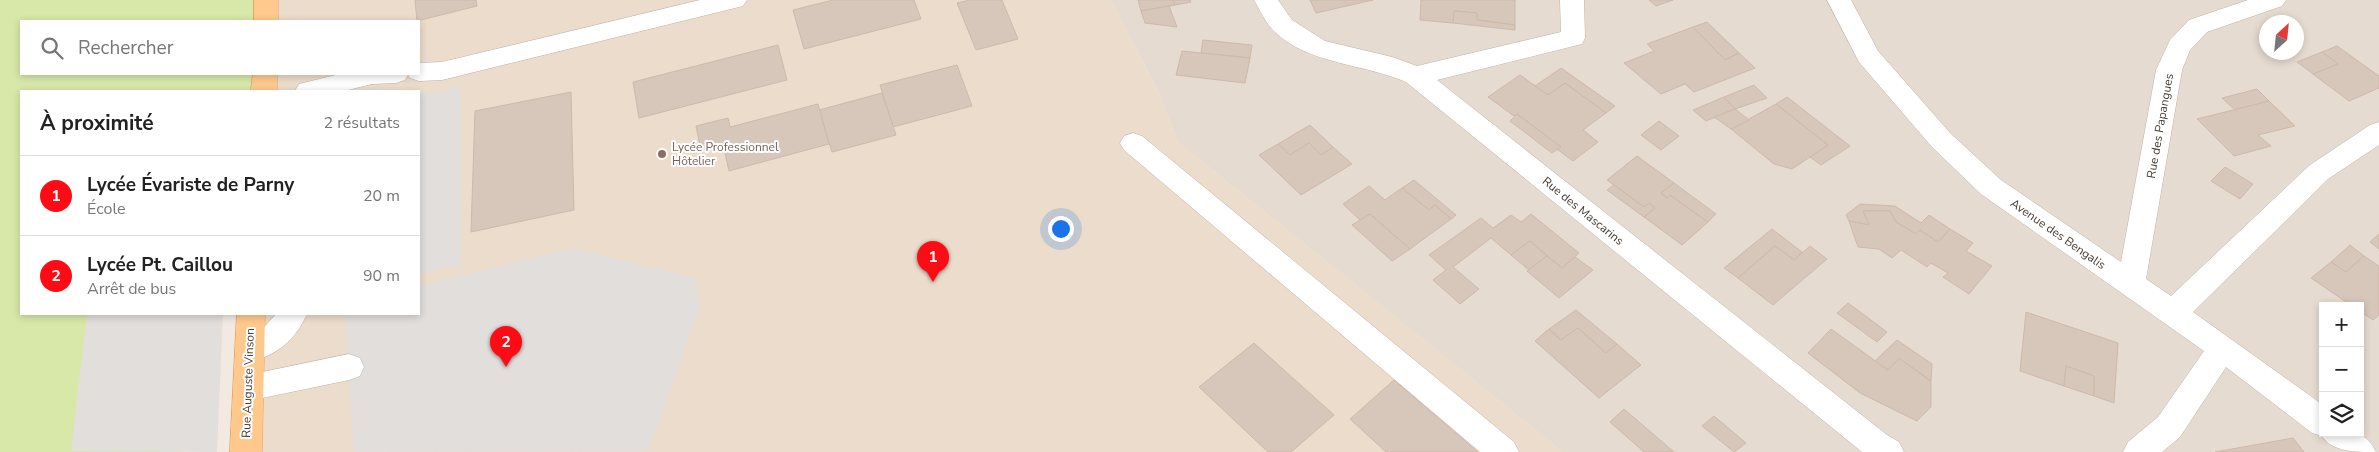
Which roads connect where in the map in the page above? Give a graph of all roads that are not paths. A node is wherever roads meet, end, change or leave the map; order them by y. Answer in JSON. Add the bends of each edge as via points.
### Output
{"nodes":[{"id":1,"x":266,"y":0,"type":"edge"},
{"id":2,"x":735,"y":0,"type":"edge"},
{"id":3,"x":1266,"y":0,"type":"edge"},
{"id":4,"x":1572,"y":0,"type":"edge"},
{"id":5,"x":1839,"y":0,"type":"edge"},
{"id":6,"x":2274,"y":0,"type":"edge"},
{"id":7,"x":266,"y":20,"type":"edge"},
{"id":8,"x":420,"y":72,"type":"edge"},
{"id":9,"x":265,"y":75,"type":"edge"},
{"id":10,"x":372,"y":75,"type":"edge"},
{"id":11,"x":1415,"y":76,"type":"junction"},
{"id":12,"x":264,"y":90,"type":"edge"},
{"id":13,"x":312,"y":90,"type":"edge"},
{"id":14,"x":2376,"y":138,"type":"edge"},
{"id":15,"x":1133,"y":143,"type":"dead end"},
{"id":16,"x":2131,"y":285,"type":"junction"},
{"id":17,"x":2172,"y":313,"type":"junction"},
{"id":18,"x":251,"y":315,"type":"edge"},
{"id":19,"x":292,"y":315,"type":"edge"},
{"id":20,"x":2223,"y":348,"type":"junction"},
{"id":21,"x":250,"y":350,"type":"junction"},
{"id":22,"x":349,"y":367,"type":"dead end"},
{"id":23,"x":248,"y":388,"type":"junction"},
{"id":24,"x":2319,"y":420,"type":"edge"},
{"id":25,"x":2341,"y":437,"type":"edge"},
{"id":26,"x":246,"y":452,"type":"edge"},
{"id":27,"x":1504,"y":452,"type":"edge"},
{"id":28,"x":1888,"y":452,"type":"edge"},
{"id":29,"x":2139,"y":452,"type":"edge"},
{"id":30,"x":2360,"y":452,"type":"edge"}],
"edges":[{"from":1,"to":7,"type":"main road"},
{"from":2,"to":8,"type":"street","via":[[442,71]]},
{"from":3,"to":11,"type":"street","name":"Rue des Mascarins","via":[[1282,26],[1318,48],[1392,66]]},
{"from":4,"to":11,"type":"street","via":[[1573,38]]},
{"from":5,"to":16,"type":"street","name":"Avenue des Bengalis","via":[[1868,56],[1942,140],[1991,187]]},
{"from":6,"to":16,"type":"street","name":"Rue des Papangues","via":[[2198,26],[2179,46],[2169,70]]},
{"from":9,"to":12,"type":"main road"},
{"from":10,"to":13,"type":"street"},
{"from":11,"to":28,"type":"street","name":"Rue des Mascarins"},
{"from":14,"to":17,"type":"street","via":[[2319,172]]},
{"from":15,"to":27,"type":"street"},
{"from":16,"to":17,"type":"street","name":"Avenue des Bengalis"},
{"from":17,"to":20,"type":"street","name":"Avenue des Bengalis"},
{"from":18,"to":21,"type":"main road","name":"Rue Auguste Vinson"},
{"from":19,"to":21,"type":"street","via":[[269,342]]},
{"from":20,"to":24,"type":"street","name":"Avenue des Bengalis"},
{"from":20,"to":29,"type":"street","via":[[2170,427]]},
{"from":21,"to":23,"type":"main road","name":"Rue Auguste Vinson"},
{"from":22,"to":23,"type":"street"},
{"from":23,"to":26,"type":"main road","name":"Rue Auguste Vinson"},
{"from":25,"to":30,"type":"street"}]}
